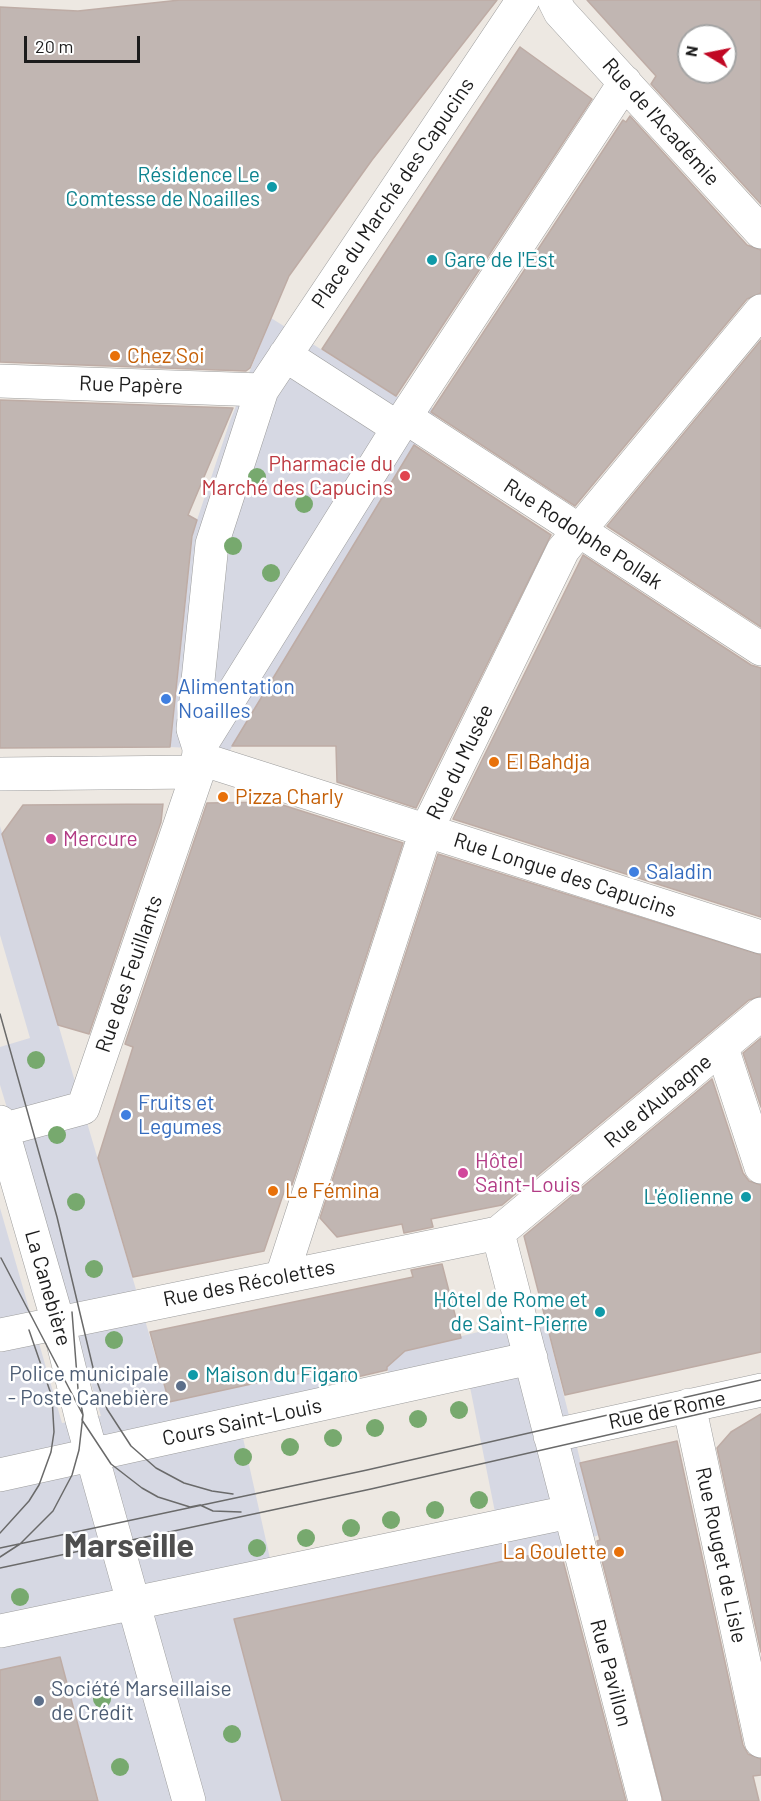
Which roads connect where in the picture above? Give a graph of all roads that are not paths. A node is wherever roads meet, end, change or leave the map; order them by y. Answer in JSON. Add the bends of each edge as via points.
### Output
{"nodes":[{"id":1,"x":523,"y":0,"type":"edge"},
{"id":2,"x":557,"y":6,"type":"edge"},
{"id":3,"x":625,"y":82,"type":"junction"},
{"id":4,"x":761,"y":232,"type":"edge"},
{"id":5,"x":761,"y":311,"type":"edge"},
{"id":6,"x":285,"y":355,"type":"junction"},
{"id":7,"x":0,"y":381,"type":"edge"},
{"id":8,"x":262,"y":390,"type":"junction"},
{"id":9,"x":401,"y":422,"type":"junction"},
{"id":10,"x":579,"y":532,"type":"junction"},
{"id":11,"x":761,"y":649,"type":"edge"},
{"id":12,"x":198,"y":759,"type":"junction"},
{"id":13,"x":0,"y":774,"type":"edge"},
{"id":14,"x":426,"y":831,"type":"junction"},
{"id":15,"x":761,"y":937,"type":"edge"},
{"id":16,"x":761,"y":1014,"type":"edge"},
{"id":17,"x":722,"y":1048,"type":"junction"},
{"id":18,"x":7,"y":1125,"type":"edge"},
{"id":19,"x":761,"y":1167,"type":"edge"},
{"id":20,"x":498,"y":1233,"type":"junction"},
{"id":21,"x":282,"y":1276,"type":"junction"},
{"id":22,"x":58,"y":1322,"type":"junction"},
{"id":23,"x":0,"y":1335,"type":"edge"},
{"id":24,"x":531,"y":1358,"type":"junction"},
{"id":25,"x":761,"y":1390,"type":"edge"},
{"id":26,"x":689,"y":1405,"type":"junction"},
{"id":27,"x":562,"y":1434,"type":"junction"},
{"id":28,"x":94,"y":1454,"type":"junction"},
{"id":29,"x":0,"y":1475,"type":"edge"},
{"id":30,"x":569,"y":1512,"type":"junction"},
{"id":31,"x":133,"y":1602,"type":"junction"},
{"id":32,"x":0,"y":1631,"type":"edge"},
{"id":33,"x":761,"y":1740,"type":"edge"},
{"id":34,"x":189,"y":1801,"type":"edge"},
{"id":35,"x":645,"y":1801,"type":"edge"}],
"edges":[{"from":1,"to":6,"type":"street","name":"Place du Marché des Capucins"},
{"from":2,"to":3,"type":"street","name":"Rue de l'Académie"},
{"from":3,"to":4,"type":"street","name":"Rue de l'Académie"},
{"from":3,"to":9,"type":"street"},
{"from":5,"to":10,"type":"street","name":"Rue du Musée"},
{"from":6,"to":8,"type":"street","name":"Place du Marché des Capucins"},
{"from":6,"to":9,"type":"street"},
{"from":7,"to":8,"type":"street","name":"Rue Papère"},
{"from":8,"to":12,"type":"street","name":"Place du Marché des Capucins","via":[[212,544],[194,729]]},
{"from":9,"to":10,"type":"street","name":"Rue Rodolphe Pollak"},
{"from":9,"to":12,"type":"street"},
{"from":10,"to":11,"type":"street","name":"Rue Rodolphe Pollak"},
{"from":10,"to":14,"type":"street","name":"Rue du Musée","via":[[563,550]]},
{"from":12,"to":13,"type":"street","name":"Rue Longue des Capucins"},
{"from":12,"to":14,"type":"street","name":"Rue Longue des Capucins"},
{"from":12,"to":18,"type":"street","name":"Rue des Feuillants","via":[[83,1108]]},
{"from":14,"to":15,"type":"street","name":"Rue Longue des Capucins"},
{"from":14,"to":21,"type":"street","name":"Rue du Musée"},
{"from":16,"to":17,"type":"street","name":"Rue d'Aubagne"},
{"from":17,"to":19,"type":"street"},
{"from":17,"to":20,"type":"street","name":"Rue d'Aubagne"},
{"from":18,"to":22,"type":"street","name":"La Canebière"},
{"from":20,"to":21,"type":"street","name":"Rue des Récolettes"},
{"from":20,"to":24,"type":"street"},
{"from":21,"to":22,"type":"street","name":"Rue des Récolettes"},
{"from":22,"to":23,"type":"street","name":"Rue des Récolettes"},
{"from":22,"to":28,"type":"street","name":"La Canebière"},
{"from":24,"to":27,"type":"street"},
{"from":24,"to":28,"type":"street","name":"Cours Saint-Louis"},
{"from":25,"to":26,"type":"street","name":"Rue de Rome"},
{"from":26,"to":27,"type":"street","name":"Rue de Rome"},
{"from":26,"to":33,"type":"street","name":"Rue Rouget de Lisle"},
{"from":27,"to":30,"type":"street"},
{"from":28,"to":29,"type":"street","name":"Cours Saint-Louis"},
{"from":28,"to":31,"type":"street","name":"La Canebière"},
{"from":30,"to":31,"type":"street"},
{"from":30,"to":35,"type":"street","name":"Rue Pavillon"},
{"from":31,"to":32,"type":"street"},
{"from":31,"to":34,"type":"street","name":"La Canebière"}]}
